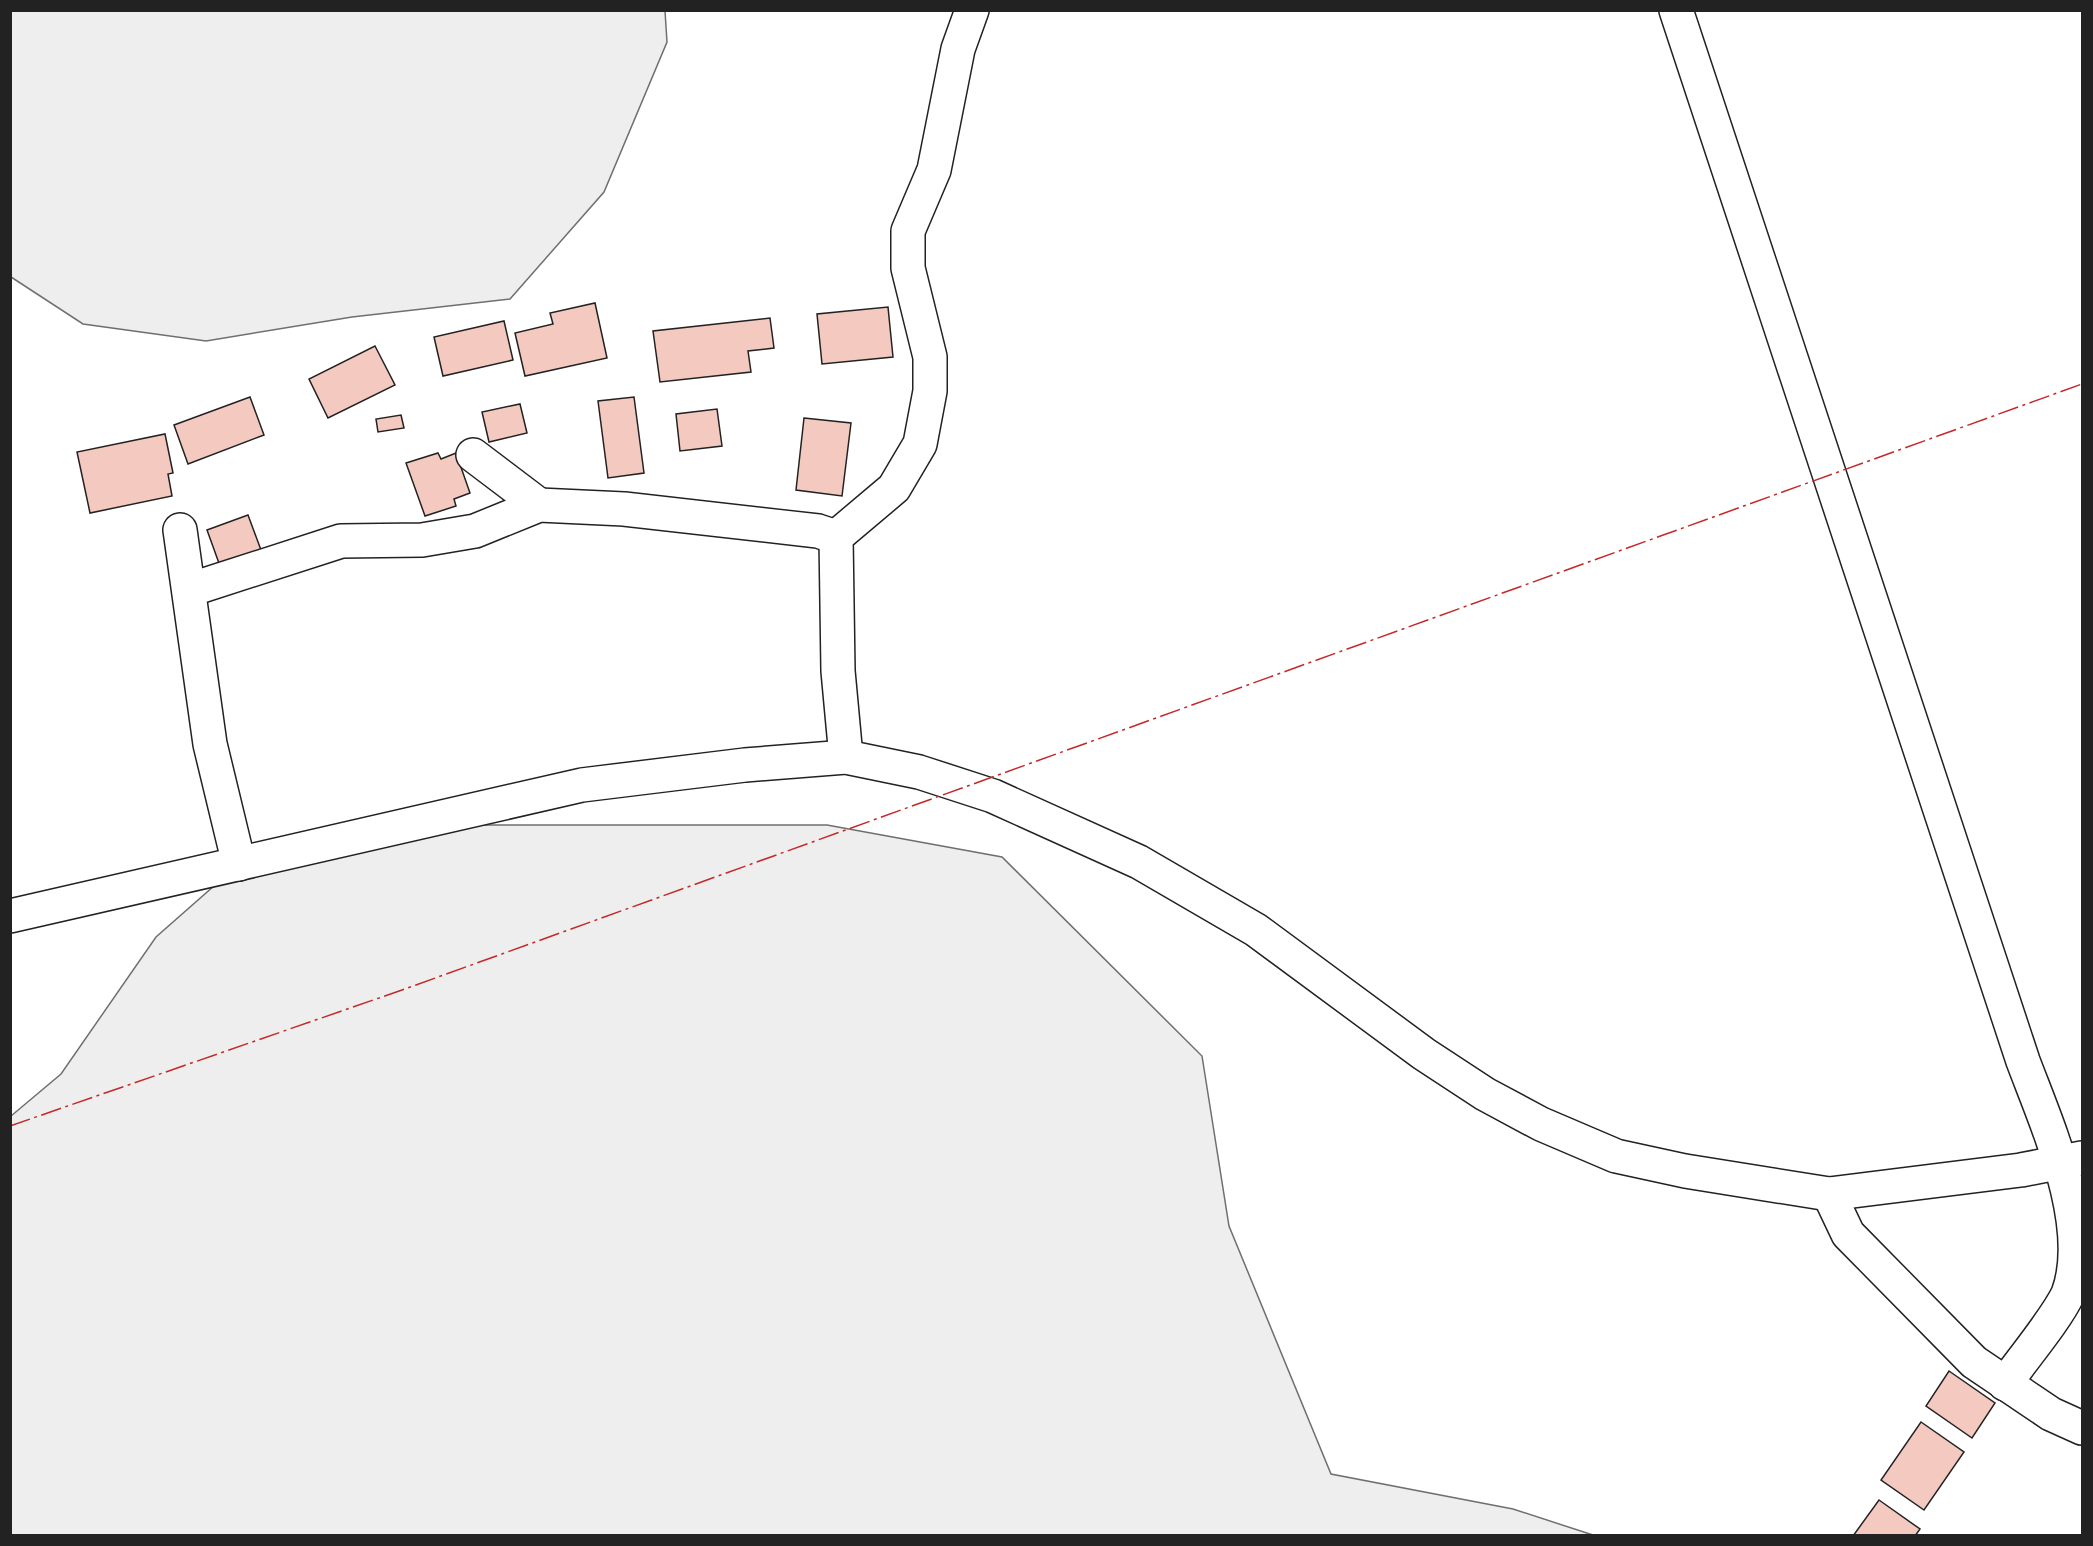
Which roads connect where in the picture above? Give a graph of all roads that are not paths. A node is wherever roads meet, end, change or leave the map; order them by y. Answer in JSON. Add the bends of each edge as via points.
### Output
{"nodes":[{"id":1,"x":972,"y":10,"type":"edge"},
{"id":2,"x":1676,"y":10,"type":"edge"},
{"id":3,"x":473,"y":454,"type":"dead end"},
{"id":4,"x":539,"y":505,"type":"junction"},
{"id":5,"x":180,"y":530,"type":"dead end"},
{"id":6,"x":837,"y":537,"type":"junction"},
{"id":7,"x":189,"y":590,"type":"junction"},
{"id":8,"x":846,"y":757,"type":"junction"},
{"id":9,"x":239,"y":864,"type":"junction"},
{"id":10,"x":10,"y":916,"type":"edge"},
{"id":11,"x":2072,"y":1160,"type":"edge"},
{"id":12,"x":1829,"y":1194,"type":"junction"},
{"id":13,"x":2005,"y":1384,"type":"junction"},
{"id":14,"x":2082,"y":1428,"type":"edge"}],
"edges":[{"from":1,"to":6,"type":"street","via":[[958,49],[934,170],[908,231],[908,268],[930,357],[930,391],[920,444],[894,488]]},
{"from":2,"to":11,"type":"street","via":[[2019,1049]]},
{"from":3,"to":4,"type":"street"},
{"from":4,"to":6,"type":"street","via":[[624,509],[818,531]]},
{"from":4,"to":7,"type":"street","via":[[475,531],[422,540],[340,541]]},
{"from":5,"to":7,"type":"street"},
{"from":6,"to":8,"type":"street","via":[[838,671]]},
{"from":7,"to":9,"type":"street","via":[[210,744]]},
{"from":8,"to":9,"type":"street","via":[[582,785]]},
{"from":8,"to":12,"type":"street","via":[[920,772],[993,796],[1139,862],[1256,930],[1424,1054],[1541,1125],[1616,1156]]},
{"from":9,"to":10,"type":"street"},
{"from":11,"to":12,"type":"street"},
{"from":11,"to":13,"type":"street","via":[[2078,1260],[2067,1294]]},
{"from":12,"to":13,"type":"street","via":[[1848,1234],[1974,1362]]},
{"from":13,"to":14,"type":"street"}]}
